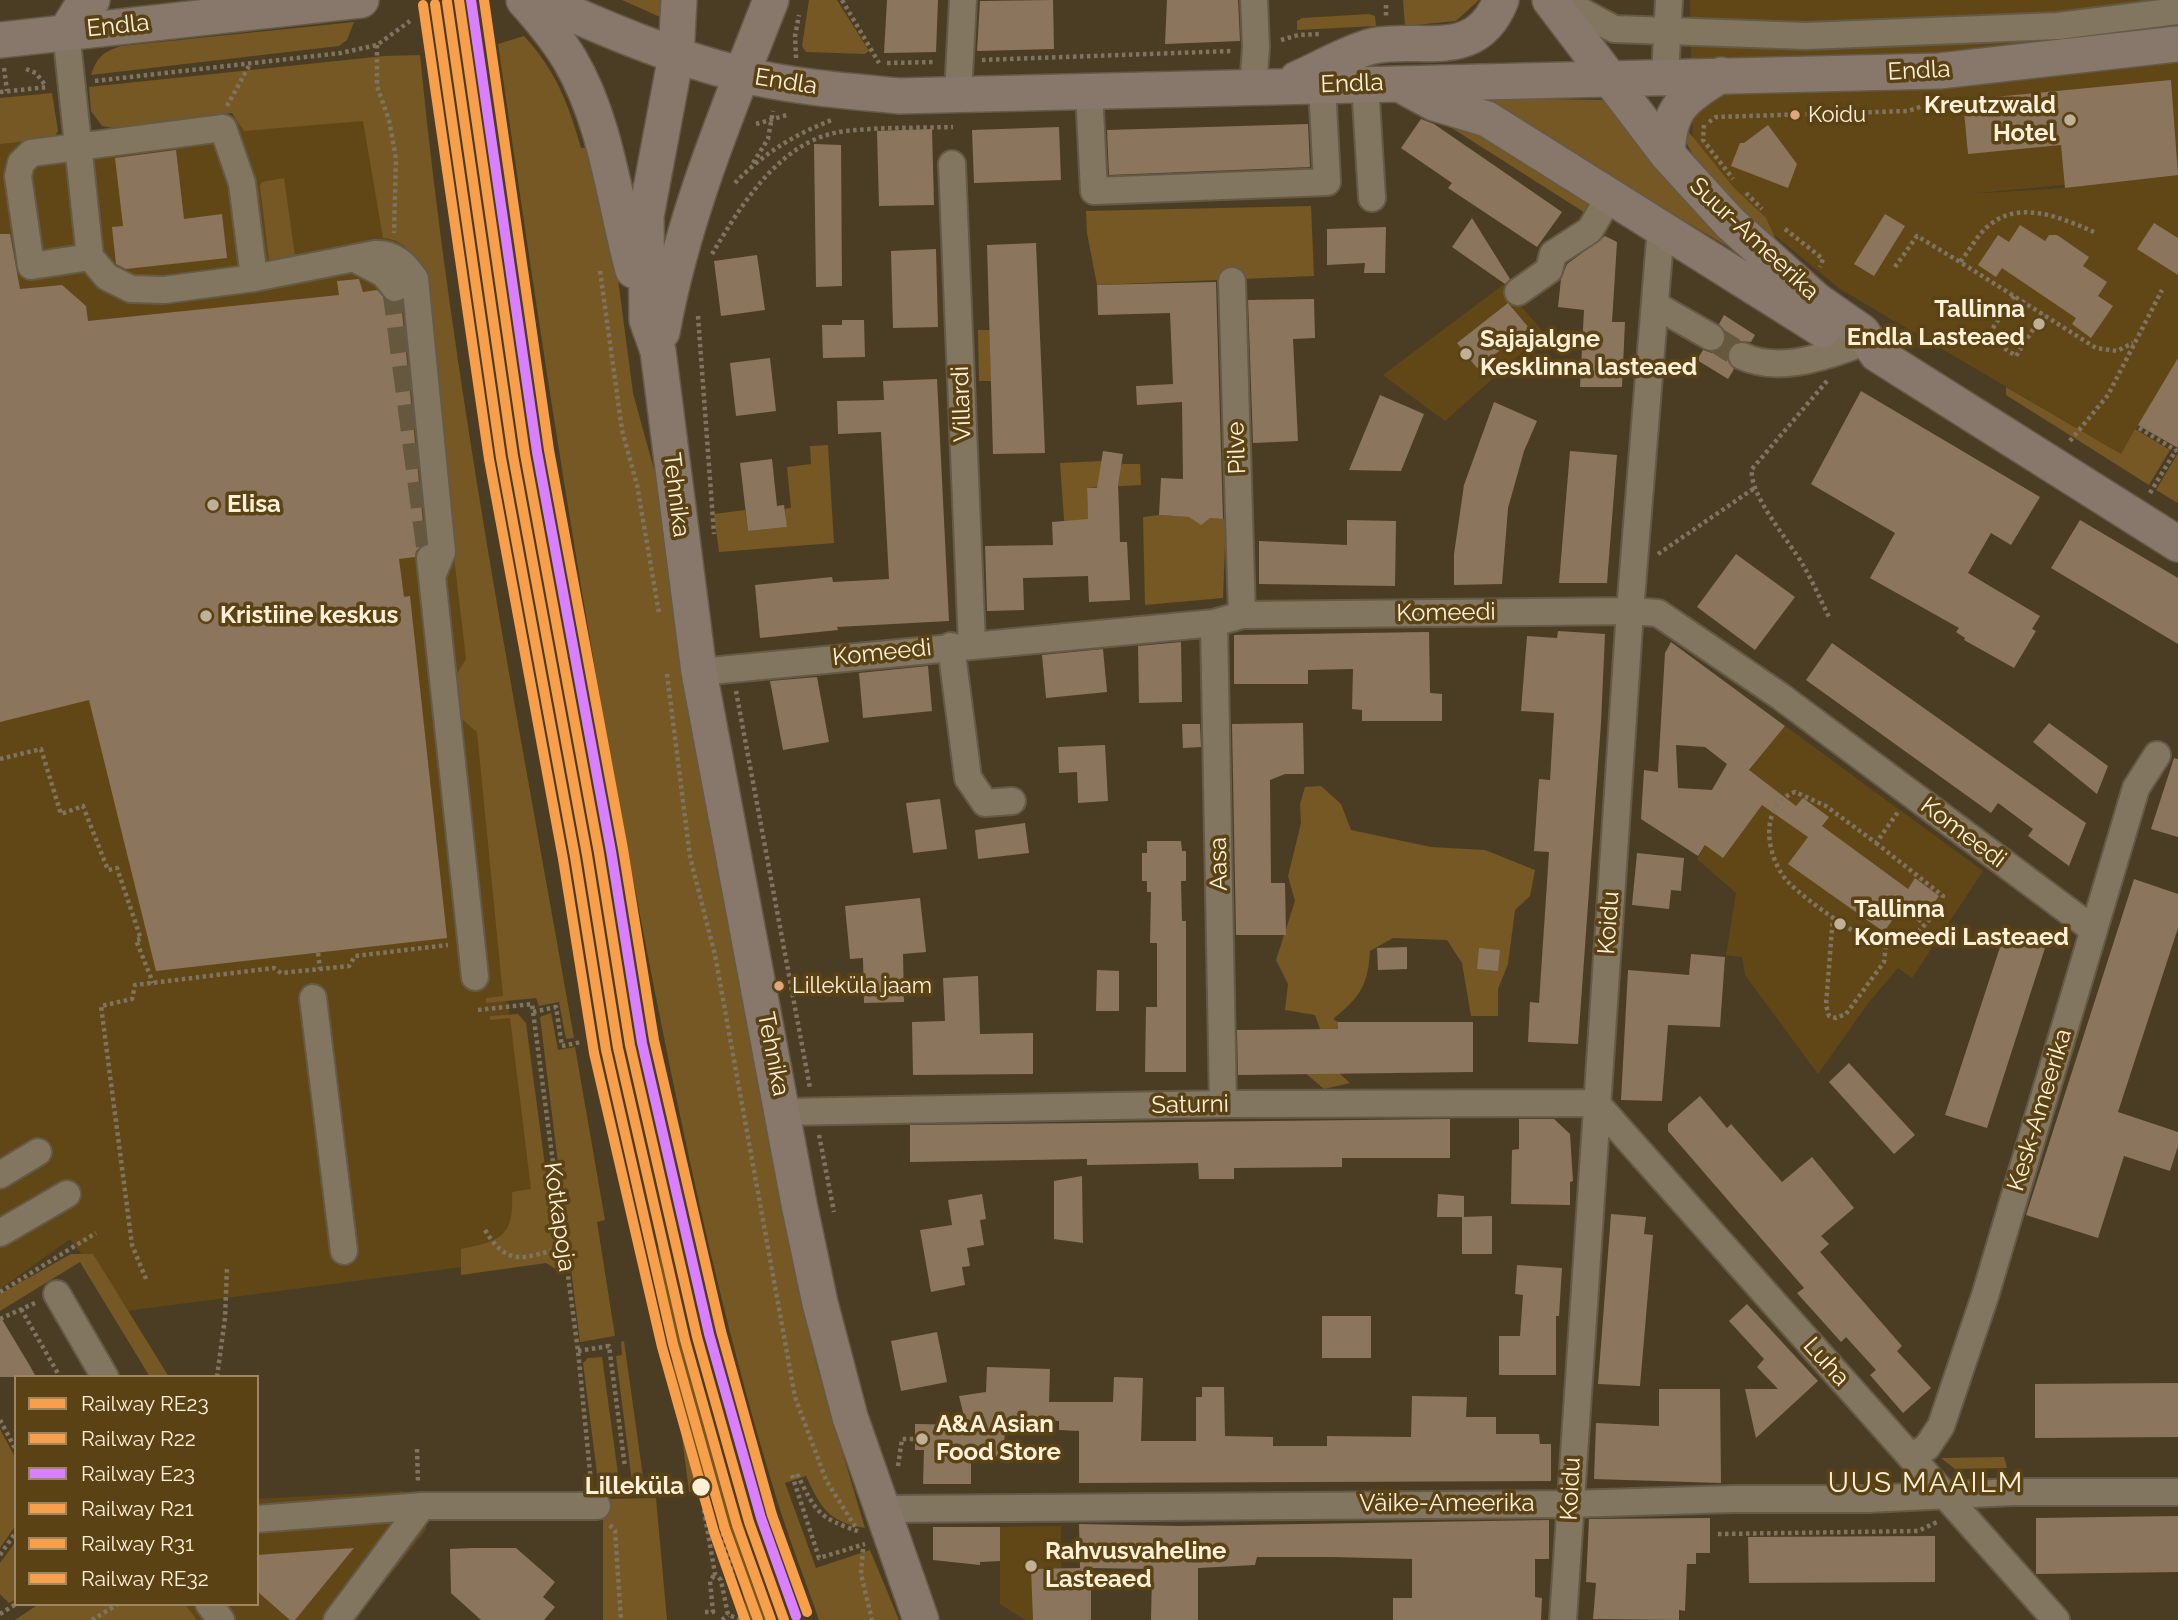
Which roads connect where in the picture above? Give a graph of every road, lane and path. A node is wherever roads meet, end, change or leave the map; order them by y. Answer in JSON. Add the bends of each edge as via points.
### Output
{"nodes":[{"id":1,"x":92,"y":0,"type":"edge"},
{"id":2,"x":361,"y":0,"type":"edge"},
{"id":3,"x":524,"y":0,"type":"edge"},
{"id":4,"x":540,"y":0,"type":"edge"},
{"id":5,"x":679,"y":0,"type":"edge"},
{"id":6,"x":842,"y":0,"type":"edge"},
{"id":7,"x":963,"y":0,"type":"edge"},
{"id":8,"x":1254,"y":0,"type":"edge"},
{"id":9,"x":1501,"y":0,"type":"edge"},
{"id":10,"x":1550,"y":0,"type":"edge"},
{"id":11,"x":1560,"y":0,"type":"edge"},
{"id":12,"x":1669,"y":0,"type":"edge"},
{"id":13,"x":773,"y":10,"type":"edge"},
{"id":14,"x":2178,"y":11,"type":"edge"},
{"id":15,"x":410,"y":21,"type":"dead end"},
{"id":16,"x":66,"y":32,"type":"junction"},
{"id":17,"x":1668,"y":32,"type":"junction"},
{"id":18,"x":1282,"y":40,"type":"dead end"},
{"id":19,"x":2178,"y":44,"type":"edge"},
{"id":20,"x":377,"y":45,"type":"junction"},
{"id":21,"x":1256,"y":47,"type":"junction"},
{"id":22,"x":676,"y":56,"type":"junction"},
{"id":23,"x":810,"y":58,"type":"dead end"},
{"id":24,"x":3,"y":60,"type":"edge"},
{"id":25,"x":865,"y":62,"type":"dead end"},
{"id":26,"x":879,"y":63,"type":"junction"},
{"id":27,"x":250,"y":64,"type":"junction"},
{"id":28,"x":741,"y":75,"type":"junction"},
{"id":29,"x":1721,"y":75,"type":"junction"},
{"id":30,"x":1665,"y":76,"type":"junction"},
{"id":31,"x":1610,"y":78,"type":"junction"},
{"id":32,"x":1381,"y":83,"type":"junction"},
{"id":33,"x":1322,"y":85,"type":"junction"},
{"id":34,"x":59,"y":86,"type":"junction"},
{"id":35,"x":1267,"y":87,"type":"junction"},
{"id":36,"x":7,"y":91,"type":"junction"},
{"id":37,"x":1088,"y":91,"type":"junction"},
{"id":38,"x":0,"y":92,"type":"edge"},
{"id":39,"x":956,"y":94,"type":"junction"},
{"id":40,"x":792,"y":114,"type":"dead end"},
{"id":41,"x":835,"y":119,"type":"dead end"},
{"id":42,"x":1697,"y":120,"type":"dead end"},
{"id":43,"x":756,"y":124,"type":"dead end"},
{"id":44,"x":223,"y":128,"type":"junction"},
{"id":45,"x":79,"y":147,"type":"junction"},
{"id":46,"x":1667,"y":154,"type":"junction"},
{"id":47,"x":952,"y":164,"type":"dead end"},
{"id":48,"x":726,"y":193,"type":"dead end"},
{"id":49,"x":1610,"y":196,"type":"junction"},
{"id":50,"x":1372,"y":198,"type":"dead end"},
{"id":51,"x":1769,"y":216,"type":"dead end"},
{"id":52,"x":1780,"y":224,"type":"dead end"},
{"id":53,"x":1661,"y":228,"type":"junction"},
{"id":54,"x":2094,"y":232,"type":"dead end"},
{"id":55,"x":1811,"y":251,"type":"dead end"},
{"id":56,"x":390,"y":255,"type":"junction"},
{"id":57,"x":90,"y":257,"type":"junction"},
{"id":58,"x":710,"y":257,"type":"dead end"},
{"id":59,"x":356,"y":260,"type":"junction"},
{"id":60,"x":1961,"y":262,"type":"junction"},
{"id":61,"x":1895,"y":267,"type":"dead end"},
{"id":62,"x":254,"y":278,"type":"junction"},
{"id":63,"x":1232,"y":281,"type":"dead end"},
{"id":64,"x":395,"y":288,"type":"tunnel mouth"},
{"id":65,"x":2162,"y":290,"type":"dead end"},
{"id":66,"x":1518,"y":292,"type":"dead end"},
{"id":67,"x":2014,"y":296,"type":"junction"},
{"id":68,"x":698,"y":305,"type":"dead end"},
{"id":69,"x":1655,"y":305,"type":"junction"},
{"id":70,"x":2043,"y":314,"type":"junction"},
{"id":71,"x":652,"y":336,"type":"junction"},
{"id":72,"x":1711,"y":337,"type":"tunnel mouth"},
{"id":73,"x":2133,"y":343,"type":"junction"},
{"id":74,"x":1854,"y":351,"type":"junction"},
{"id":75,"x":1742,"y":356,"type":"tunnel mouth"},
{"id":76,"x":2138,"y":428,"type":"dead end"},
{"id":77,"x":2069,"y":442,"type":"dead end"},
{"id":78,"x":2177,"y":451,"type":"edge"},
{"id":79,"x":1756,"y":487,"type":"junction"},
{"id":80,"x":2150,"y":493,"type":"dead end"},
{"id":81,"x":714,"y":540,"type":"dead end"},
{"id":82,"x":2178,"y":544,"type":"edge"},
{"id":83,"x":1633,"y":575,"type":"junction"},
{"id":84,"x":1630,"y":611,"type":"junction"},
{"id":85,"x":1242,"y":615,"type":"junction"},
{"id":86,"x":1830,"y":619,"type":"dead end"},
{"id":87,"x":1214,"y":623,"type":"junction"},
{"id":88,"x":962,"y":645,"type":"junction"},
{"id":89,"x":715,"y":670,"type":"junction"},
{"id":90,"x":2157,"y":755,"type":"dead end"},
{"id":91,"x":0,"y":759,"type":"edge"},
{"id":92,"x":1912,"y":795,"type":"junction"},
{"id":93,"x":1012,"y":801,"type":"dead end"},
{"id":94,"x":1876,"y":843,"type":"junction"},
{"id":95,"x":1833,"y":915,"type":"junction"},
{"id":96,"x":2094,"y":930,"type":"junction"},
{"id":97,"x":471,"y":944,"type":"junction"},
{"id":98,"x":1886,"y":946,"type":"junction"},
{"id":99,"x":475,"y":977,"type":"dead end"},
{"id":100,"x":153,"y":983,"type":"junction"},
{"id":101,"x":313,"y":998,"type":"dead end"},
{"id":102,"x":478,"y":1010,"type":"dead end"},
{"id":103,"x":533,"y":1012,"type":"junction"},
{"id":104,"x":580,"y":1042,"type":"dead end"},
{"id":105,"x":1596,"y":1103,"type":"junction"},
{"id":106,"x":1223,"y":1104,"type":"junction"},
{"id":107,"x":799,"y":1112,"type":"junction"},
{"id":108,"x":38,"y":1152,"type":"dead end"},
{"id":109,"x":0,"y":1175,"type":"edge"},
{"id":110,"x":67,"y":1194,"type":"dead end"},
{"id":111,"x":835,"y":1220,"type":"dead end"},
{"id":112,"x":485,"y":1230,"type":"dead end"},
{"id":113,"x":96,"y":1233,"type":"dead end"},
{"id":114,"x":0,"y":1234,"type":"edge"},
{"id":115,"x":563,"y":1248,"type":"junction"},
{"id":116,"x":344,"y":1251,"type":"dead end"},
{"id":117,"x":227,"y":1267,"type":"dead end"},
{"id":118,"x":146,"y":1279,"type":"dead end"},
{"id":119,"x":0,"y":1292,"type":"edge"},
{"id":120,"x":57,"y":1294,"type":"joint"},
{"id":121,"x":21,"y":1309,"type":"junction"},
{"id":122,"x":0,"y":1319,"type":"edge"},
{"id":123,"x":578,"y":1351,"type":"junction"},
{"id":124,"x":59,"y":1375,"type":"edge"},
{"id":125,"x":104,"y":1375,"type":"edge"},
{"id":126,"x":217,"y":1375,"type":"edge"},
{"id":127,"x":0,"y":1420,"type":"edge"},
{"id":128,"x":915,"y":1439,"type":"dead end"},
{"id":129,"x":14,"y":1446,"type":"edge"},
{"id":130,"x":417,"y":1449,"type":"dead end"},
{"id":131,"x":892,"y":1457,"type":"dead end"},
{"id":132,"x":1911,"y":1457,"type":"junction"},
{"id":133,"x":625,"y":1467,"type":"dead end"},
{"id":134,"x":895,"y":1469,"type":"junction"},
{"id":135,"x":613,"y":1483,"type":"dead end"},
{"id":136,"x":2178,"y":1492,"type":"edge"},
{"id":137,"x":651,"y":1493,"type":"dead end"},
{"id":138,"x":594,"y":1496,"type":"junction"},
{"id":139,"x":420,"y":1499,"type":"junction"},
{"id":140,"x":1570,"y":1504,"type":"junction"},
{"id":141,"x":1944,"y":1508,"type":"junction"},
{"id":142,"x":704,"y":1510,"type":"dead end"},
{"id":143,"x":259,"y":1519,"type":"edge"},
{"id":144,"x":889,"y":1519,"type":"junction"},
{"id":145,"x":721,"y":1526,"type":"dead end"},
{"id":146,"x":1718,"y":1534,"type":"dead end"},
{"id":147,"x":14,"y":1535,"type":"edge"},
{"id":148,"x":0,"y":1555,"type":"edge"},
{"id":149,"x":715,"y":1574,"type":"junction"},
{"id":150,"x":115,"y":1606,"type":"edge"},
{"id":151,"x":211,"y":1606,"type":"edge"},
{"id":152,"x":705,"y":1612,"type":"dead end"},
{"id":153,"x":104,"y":1613,"type":"junction"},
{"id":154,"x":728,"y":1615,"type":"junction"},
{"id":155,"x":92,"y":1620,"type":"edge"},
{"id":156,"x":108,"y":1620,"type":"edge"},
{"id":157,"x":222,"y":1620,"type":"edge"},
{"id":158,"x":337,"y":1620,"type":"edge"},
{"id":159,"x":621,"y":1620,"type":"edge"},
{"id":160,"x":722,"y":1620,"type":"edge"},
{"id":161,"x":743,"y":1620,"type":"edge"},
{"id":162,"x":872,"y":1620,"type":"edge"},
{"id":163,"x":921,"y":1620,"type":"edge"},
{"id":164,"x":1563,"y":1620,"type":"edge"},
{"id":165,"x":2056,"y":1620,"type":"edge"}],
"edges":[{"from":1,"to":16,"type":"main road","via":[[80,8]]},
{"from":2,"to":16,"type":"main road","name":"Endla"},
{"from":3,"to":71,"type":"main road","via":[[570,61],[591,106]]},
{"from":4,"to":22,"type":"main road","name":"Endla"},
{"from":5,"to":22,"type":"main road","name":"Tehnika"},
{"from":6,"to":26,"type":"path"},
{"from":7,"to":39,"type":"street"},
{"from":8,"to":21,"type":"street"},
{"from":9,"to":35,"type":"main road","via":[[1487,25],[1474,36],[1446,44],[1372,47]]},
{"from":10,"to":31,"type":"main road","name":"Suur-Ameerika"},
{"from":11,"to":17,"type":"street","name":"Endla","via":[[1614,29]]},
{"from":12,"to":17,"type":"street"},
{"from":13,"to":23,"type":"path","via":[[795,36],[796,60]]},
{"from":13,"to":28,"type":"main road","name":"Tehnika"},
{"from":14,"to":17,"type":"street","name":"Endla","via":[[2058,26],[1941,33]]},
{"from":15,"to":20,"type":"path"},
{"from":16,"to":24,"type":"main road","name":"Endla"},
{"from":16,"to":34,"type":"street"},
{"from":17,"to":30,"type":"street"},
{"from":18,"to":21,"type":"path"},
{"from":19,"to":29,"type":"main road","name":"Endla","via":[[1939,72]]},
{"from":20,"to":27,"type":"path"},
{"from":20,"to":56,"type":"path","via":[[377,86],[396,159]]},
{"from":21,"to":35,"type":"street"},
{"from":21,"to":39,"type":"path"},
{"from":22,"to":28,"type":"main road","name":"Endla"},
{"from":22,"to":71,"type":"main road","name":"Tehnika","via":[[646,216]]},
{"from":24,"to":34,"type":"path"},
{"from":24,"to":36,"type":"path"},
{"from":25,"to":26,"type":"path"},
{"from":26,"to":39,"type":"path"},
{"from":27,"to":34,"type":"path"},
{"from":27,"to":44,"type":"path","via":[[224,112]]},
{"from":28,"to":39,"type":"main road","name":"Endla","via":[[899,96]]},
{"from":28,"to":71,"type":"main road","name":"Tehnika","via":[[697,189],[670,290]]},
{"from":29,"to":30,"type":"main road","name":"Endla"},
{"from":29,"to":46,"type":"main road","via":[[1689,95],[1676,110],[1668,128]]},
{"from":30,"to":31,"type":"main road","name":"Endla"},
{"from":31,"to":32,"type":"main road","name":"Endla"},
{"from":31,"to":46,"type":"main road","name":"Suur-Ameerika"},
{"from":32,"to":33,"type":"main road","name":"Endla"},
{"from":32,"to":49,"type":"main road","via":[[1487,119]]},
{"from":32,"to":50,"type":"street"},
{"from":33,"to":35,"type":"main road","name":"Endla"},
{"from":33,"to":37,"type":"street","via":[[1327,182],[1094,191]]},
{"from":34,"to":36,"type":"path"},
{"from":34,"to":45,"type":"street"},
{"from":35,"to":37,"type":"main road","name":"Endla"},
{"from":36,"to":38,"type":"path"},
{"from":37,"to":39,"type":"main road","name":"Endla"},
{"from":39,"to":58,"type":"path","via":[[812,139],[759,182]]},
{"from":40,"to":43,"type":"path"},
{"from":41,"to":48,"type":"path","via":[[809,129],[752,164]]},
{"from":42,"to":51,"type":"path","via":[[1705,125],[1703,140]]},
{"from":44,"to":45,"type":"street"},
{"from":44,"to":62,"type":"street","via":[[242,183]]},
{"from":45,"to":57,"type":"street"},
{"from":45,"to":57,"type":"street","via":[[31,153],[18,176],[30,266]]},
{"from":46,"to":74,"type":"main road","name":"Suur-Ameerika","via":[[1730,223],[1816,300],[1862,332]]},
{"from":47,"to":88,"type":"street","name":"Villardi"},
{"from":49,"to":53,"type":"main road"},
{"from":49,"to":66,"type":"street","via":[[1590,230],[1553,254],[1549,270]]},
{"from":52,"to":55,"type":"path"},
{"from":53,"to":69,"type":"street","name":"Koidu"},
{"from":53,"to":74,"type":"main road"},
{"from":54,"to":60,"type":"path","via":[[2029,211],[2010,213],[1987,228]]},
{"from":56,"to":59,"type":"street"},
{"from":56,"to":97,"type":"street","via":[[415,279],[442,552],[431,567]]},
{"from":57,"to":62,"type":"street","via":[[107,277],[131,289],[164,290]]},
{"from":59,"to":62,"type":"street"},
{"from":59,"to":64,"type":"street","via":[[384,274]]},
{"from":60,"to":61,"type":"path","via":[[1917,236]]},
{"from":60,"to":67,"type":"path"},
{"from":63,"to":85,"type":"street","name":"Pilve"},
{"from":65,"to":73,"type":"path"},
{"from":67,"to":70,"type":"path"},
{"from":67,"to":70,"type":"path","via":[[1987,337],[2016,356]]},
{"from":68,"to":81,"type":"path","via":[[698,358]]},
{"from":69,"to":72,"type":"street"},
{"from":69,"to":83,"type":"street","name":"Koidu"},
{"from":70,"to":73,"type":"path","via":[[2096,348],[2117,351]]},
{"from":71,"to":89,"type":"main road","name":"Tehnika"},
{"from":73,"to":77,"type":"path","via":[[2108,395]]},
{"from":74,"to":75,"type":"street","via":[[1809,361],[1755,362]]},
{"from":74,"to":79,"type":"path","via":[[1852,367],[1833,374],[1752,469]]},
{"from":74,"to":82,"type":"main road","name":"Suur-Ameerika"},
{"from":76,"to":78,"type":"path"},
{"from":78,"to":80,"type":"path"},
{"from":79,"to":83,"type":"path"},
{"from":79,"to":86,"type":"path"},
{"from":83,"to":84,"type":"street","name":"Koidu"},
{"from":84,"to":85,"type":"street","name":"Komeedi"},
{"from":84,"to":92,"type":"street","name":"Komeedi","via":[[1658,613],[1780,696]]},
{"from":84,"to":105,"type":"street","name":"Koidu"},
{"from":85,"to":87,"type":"street","name":"Komeedi"},
{"from":87,"to":88,"type":"street","name":"Komeedi"},
{"from":87,"to":106,"type":"street","name":"Aasa"},
{"from":88,"to":89,"type":"street","name":"Komeedi"},
{"from":88,"to":93,"type":"street","name":"Villardi","via":[[968,778],[985,803]]},
{"from":89,"to":107,"type":"main road","name":"Tehnika"},
{"from":89,"to":107,"type":"path"},
{"from":90,"to":96,"type":"street","name":"Kesk-Ameerika","via":[[2136,788]]},
{"from":91,"to":100,"type":"path","via":[[41,749],[61,814],[83,806],[108,870],[117,867]]},
{"from":92,"to":94,"type":"path"},
{"from":92,"to":96,"type":"street","name":"Komeedi"},
{"from":94,"to":95,"type":"path","via":[[1806,796],[1795,792],[1778,803],[1769,832],[1772,853],[1788,883]]},
{"from":94,"to":98,"type":"path","via":[[1943,896],[1914,935]]},
{"from":95,"to":98,"type":"path"},
{"from":95,"to":98,"type":"path","via":[[1829,1016],[1846,1014],[1884,962]]},
{"from":96,"to":132,"type":"street","name":"Kesk-Ameerika","via":[[1985,1297],[1941,1426],[1927,1447]]},
{"from":97,"to":99,"type":"street"},
{"from":97,"to":100,"type":"path","via":[[355,956],[349,966],[281,973],[274,968]]},
{"from":100,"to":118,"type":"path","via":[[135,985],[132,999],[101,1006],[132,1245]]},
{"from":101,"to":116,"type":"street"},
{"from":102,"to":103,"type":"path","via":[[532,1004]]},
{"from":103,"to":104,"type":"path","via":[[556,1007],[562,1046]]},
{"from":103,"to":115,"type":"path","name":"Kotkapoja"},
{"from":105,"to":106,"type":"street","name":"Saturni"},
{"from":105,"to":132,"type":"street","name":"Luha"},
{"from":105,"to":140,"type":"street","name":"Koidu"},
{"from":106,"to":107,"type":"street","name":"Saturni"},
{"from":107,"to":111,"type":"path"},
{"from":107,"to":144,"type":"main road","name":"Tehnika","via":[[820,1303],[850,1417]]},
{"from":108,"to":109,"type":"street"},
{"from":110,"to":114,"type":"street"},
{"from":112,"to":115,"type":"path","via":[[495,1247],[527,1259]]},
{"from":113,"to":119,"type":"path"},
{"from":115,"to":123,"type":"path","name":"Kotkapoja"},
{"from":117,"to":126,"type":"path"},
{"from":120,"to":121,"type":"path"},
{"from":120,"to":125,"type":"street"},
{"from":121,"to":122,"type":"path"},
{"from":121,"to":124,"type":"path"},
{"from":123,"to":133,"type":"path","via":[[609,1346]]},
{"from":123,"to":138,"type":"path","name":"Kotkapoja"},
{"from":127,"to":129,"type":"path"},
{"from":128,"to":134,"type":"path","via":[[902,1439],[901,1463]]},
{"from":130,"to":139,"type":"path"},
{"from":131,"to":134,"type":"path"},
{"from":132,"to":141,"type":"street","name":"Luha"},
{"from":134,"to":144,"type":"path"},
{"from":135,"to":137,"type":"path","via":[[619,1494]]},
{"from":136,"to":141,"type":"street","name":"Väike-Ameerika","via":[[2013,1492]]},
{"from":138,"to":139,"type":"street"},
{"from":138,"to":159,"type":"path","via":[[615,1531]]},
{"from":139,"to":143,"type":"street"},
{"from":139,"to":158,"type":"street"},
{"from":140,"to":141,"type":"street","name":"Väike-Ameerika"},
{"from":140,"to":144,"type":"street","name":"Väike-Ameerika"},
{"from":140,"to":164,"type":"street","name":"Koidu"},
{"from":141,"to":146,"type":"path","via":[[1918,1531]]},
{"from":141,"to":165,"type":"street","name":"Luha"},
{"from":142,"to":149,"type":"path"},
{"from":144,"to":162,"type":"path","via":[[818,1513],[795,1475],[819,1558],[864,1545],[861,1574]]},
{"from":144,"to":163,"type":"main road","name":"Tehnika"},
{"from":145,"to":161,"type":"path"},
{"from":147,"to":148,"type":"path"},
{"from":149,"to":152,"type":"path","via":[[710,1581],[713,1612]]},
{"from":149,"to":154,"type":"path","via":[[721,1580]]},
{"from":150,"to":153,"type":"path"},
{"from":151,"to":157,"type":"street"},
{"from":153,"to":155,"type":"path"},
{"from":153,"to":156,"type":"path"},
{"from":154,"to":160,"type":"path"},
{"from":154,"to":161,"type":"path"}]}
